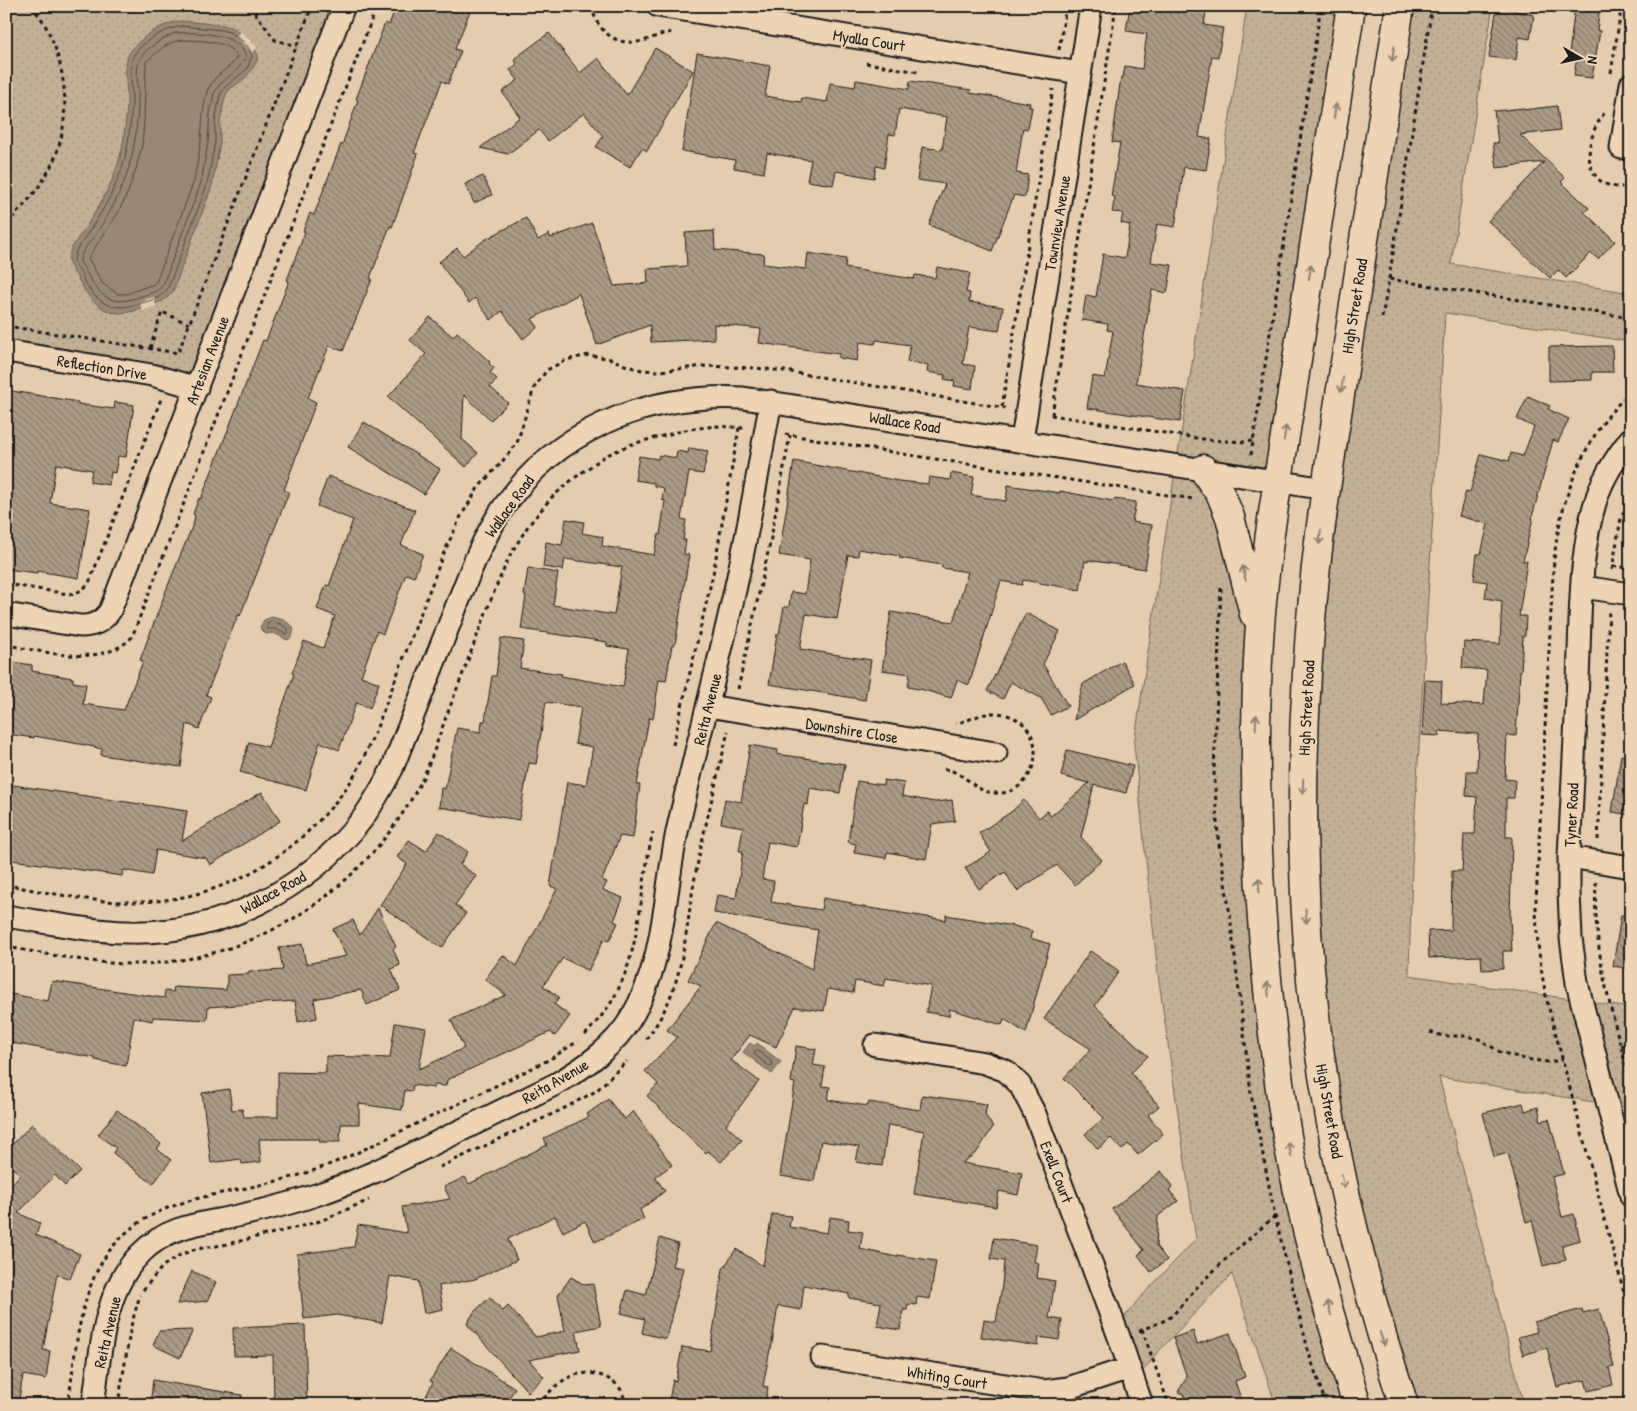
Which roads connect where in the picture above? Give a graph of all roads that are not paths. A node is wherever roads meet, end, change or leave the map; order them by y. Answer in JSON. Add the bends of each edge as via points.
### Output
{"nodes":[{"id":1,"x":344,"y":6,"type":"edge"},
{"id":2,"x":658,"y":6,"type":"edge"},
{"id":3,"x":1091,"y":6,"type":"edge"},
{"id":4,"x":1351,"y":6,"type":"edge"},
{"id":5,"x":1400,"y":6,"type":"edge"},
{"id":6,"x":1080,"y":73,"type":"junction"},
{"id":7,"x":1631,"y":84,"type":"edge"},
{"id":8,"x":1621,"y":148,"type":"dead end"},
{"id":9,"x":6,"y":352,"type":"edge"},
{"id":10,"x":196,"y":388,"type":"junction"},
{"id":11,"x":771,"y":401,"type":"junction"},
{"id":12,"x":1631,"y":438,"type":"edge"},
{"id":13,"x":1022,"y":440,"type":"junction"},
{"id":14,"x":1202,"y":469,"type":"junction"},
{"id":15,"x":1278,"y":481,"type":"junction"},
{"id":16,"x":1326,"y":489,"type":"junction"},
{"id":17,"x":1582,"y":587,"type":"junction"},
{"id":18,"x":1631,"y":594,"type":"edge"},
{"id":19,"x":6,"y":614,"type":"edge"},
{"id":20,"x":1259,"y":637,"type":"junction"},
{"id":21,"x":708,"y":706,"type":"junction"},
{"id":22,"x":996,"y":753,"type":"dead end"},
{"id":23,"x":1569,"y":857,"type":"junction"},
{"id":24,"x":1631,"y":867,"type":"edge"},
{"id":25,"x":6,"y":916,"type":"edge"},
{"id":26,"x":875,"y":1045,"type":"dead end"},
{"id":27,"x":1631,"y":1196,"type":"edge"},
{"id":28,"x":822,"y":1357,"type":"dead end"},
{"id":29,"x":1129,"y":1368,"type":"junction"},
{"id":30,"x":92,"y":1405,"type":"edge"},
{"id":31,"x":1142,"y":1405,"type":"edge"},
{"id":32,"x":1357,"y":1405,"type":"edge"},
{"id":33,"x":1404,"y":1405,"type":"edge"}],
"edges":[{"from":1,"to":10,"type":"street","name":"Artesian Avenue"},
{"from":2,"to":6,"type":"street","name":"Myalla Court"},
{"from":3,"to":6,"type":"street","name":"Townview Avenue"},
{"from":15,"to":4,"type":"main road","one_way":true},
{"from":5,"to":16,"type":"main road","name":"High Street Road","one_way":true},
{"from":6,"to":13,"type":"street","name":"Townview Avenue"},
{"from":7,"to":8,"type":"street"},
{"from":9,"to":10,"type":"street","name":"Reflection Drive","via":[[134,371]]},
{"from":10,"to":19,"type":"street","name":"Artesian Avenue","via":[[116,600],[106,617],[92,626],[80,626]]},
{"from":11,"to":13,"type":"street","name":"Wallace Road"},
{"from":11,"to":21,"type":"street","name":"Reita Avenue","via":[[739,572]]},
{"from":11,"to":25,"type":"street","name":"Wallace Road","via":[[699,398],[677,400],[624,414],[575,438],[533,472],[509,499],[482,542],[392,769],[378,796],[328,857],[290,887],[229,916],[167,931],[105,931]]},
{"from":12,"to":17,"type":"street","name":"Tyner Road","via":[[1617,455],[1597,496],[1589,526]]},
{"from":13,"to":14,"type":"street","name":"Wallace Road"},
{"from":14,"to":15,"type":"street","name":"Wallace Road"},
{"from":20,"to":14,"type":"main road","one_way":true,"via":[[1230,517],[1221,495]]},
{"from":15,"to":16,"type":"street","name":"Wallace Road"},
{"from":15,"to":20,"type":"main road"},
{"from":16,"to":33,"type":"main road","name":"High Street Road","one_way":true,"via":[[1315,576],[1305,718],[1303,840],[1308,947],[1323,1077],[1339,1164],[1373,1309]]},
{"from":17,"to":18,"type":"street"},
{"from":17,"to":23,"type":"street","name":"Tyner Road"},
{"from":32,"to":20,"type":"main road","one_way":true,"via":[[1301,1200],[1287,1138],[1275,1048],[1259,878],[1255,740]]},
{"from":21,"to":22,"type":"street","name":"Downshire Close"},
{"from":21,"to":30,"type":"street","name":"Reita Avenue","via":[[677,835],[652,969],[631,1018],[616,1038],[576,1072],[556,1084],[388,1166],[290,1204],[189,1225],[151,1243],[129,1268],[113,1297]]},
{"from":23,"to":24,"type":"street"},
{"from":23,"to":27,"type":"street","name":"Tyner Road","via":[[1568,892],[1577,983]]},
{"from":26,"to":29,"type":"street","name":"Exell Court","via":[[985,1063],[1006,1071],[1017,1081],[1035,1114]]},
{"from":28,"to":29,"type":"street","name":"Whiting Court","via":[[1044,1391],[1068,1388]]},
{"from":29,"to":31,"type":"street","name":"Exell Court"}]}
